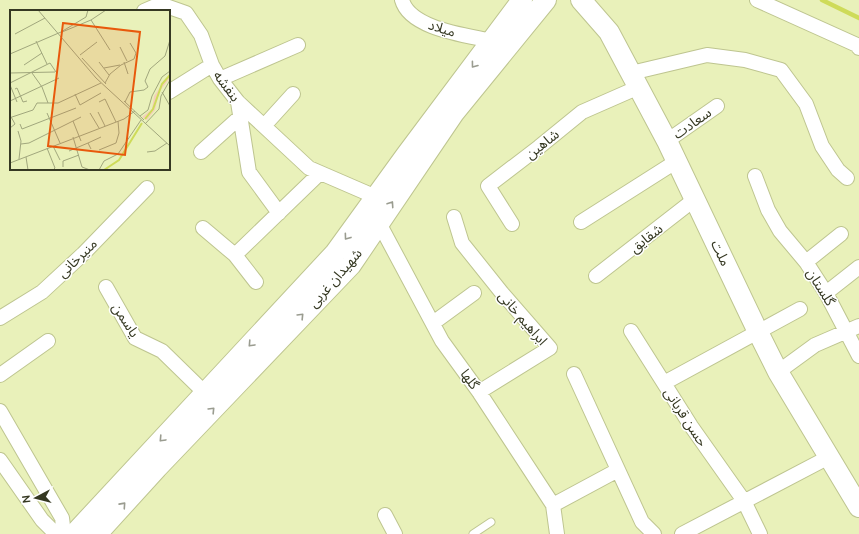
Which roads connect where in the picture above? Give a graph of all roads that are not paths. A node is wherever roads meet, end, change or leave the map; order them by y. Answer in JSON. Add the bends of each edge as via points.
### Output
{"nodes":[{"id":1,"x":402,"y":0,"type":"edge"},
{"id":2,"x":522,"y":0,"type":"edge"},
{"id":3,"x":546,"y":0,"type":"edge"},
{"id":4,"x":581,"y":0,"type":"edge"},
{"id":5,"x":757,"y":0,"type":"edge"},
{"id":6,"x":146,"y":10,"type":"edge"},
{"id":7,"x":492,"y":41,"type":"junction"},
{"id":8,"x":298,"y":45,"type":"dead end"},
{"id":9,"x":859,"y":48,"type":"edge"},
{"id":10,"x":212,"y":65,"type":"junction"},
{"id":11,"x":220,"y":79,"type":"junction"},
{"id":12,"x":635,"y":80,"type":"junction"},
{"id":13,"x":170,"y":91,"type":"edge"},
{"id":14,"x":293,"y":94,"type":"dead end"},
{"id":15,"x":238,"y":102,"type":"junction"},
{"id":16,"x":717,"y":106,"type":"dead end"},
{"id":17,"x":240,"y":117,"type":"junction"},
{"id":18,"x":264,"y":126,"type":"junction"},
{"id":19,"x":667,"y":141,"type":"junction"},
{"id":20,"x":201,"y":152,"type":"dead end"},
{"id":21,"x":677,"y":161,"type":"junction"},
{"id":22,"x":320,"y":173,"type":"junction"},
{"id":23,"x":755,"y":176,"type":"dead end"},
{"id":24,"x":847,"y":178,"type":"dead end"},
{"id":25,"x":147,"y":188,"type":"dead end"},
{"id":26,"x":376,"y":197,"type":"junction"},
{"id":27,"x":695,"y":199,"type":"junction"},
{"id":28,"x":279,"y":213,"type":"junction"},
{"id":29,"x":454,"y":217,"type":"dead end"},
{"id":30,"x":581,"y":222,"type":"dead end"},
{"id":31,"x":379,"y":223,"type":"junction"},
{"id":32,"x":512,"y":224,"type":"dead end"},
{"id":33,"x":203,"y":228,"type":"dead end"},
{"id":34,"x":841,"y":234,"type":"dead end"},
{"id":35,"x":235,"y":255,"type":"junction"},
{"id":36,"x":806,"y":262,"type":"junction"},
{"id":37,"x":859,"y":267,"type":"edge"},
{"id":38,"x":596,"y":276,"type":"dead end"},
{"id":39,"x":256,"y":282,"type":"dead end"},
{"id":40,"x":106,"y":287,"type":"dead end"},
{"id":41,"x":474,"y":293,"type":"dead end"},
{"id":42,"x":826,"y":293,"type":"junction"},
{"id":43,"x":800,"y":309,"type":"dead end"},
{"id":44,"x":0,"y":318,"type":"edge"},
{"id":45,"x":432,"y":323,"type":"junction"},
{"id":46,"x":853,"y":328,"type":"edge"},
{"id":47,"x":631,"y":331,"type":"dead end"},
{"id":48,"x":758,"y":332,"type":"junction"},
{"id":49,"x":48,"y":341,"type":"dead end"},
{"id":50,"x":859,"y":356,"type":"edge"},
{"id":51,"x":778,"y":372,"type":"junction"},
{"id":52,"x":574,"y":374,"type":"dead end"},
{"id":53,"x":0,"y":375,"type":"edge"},
{"id":54,"x":664,"y":383,"type":"junction"},
{"id":55,"x":479,"y":392,"type":"junction"},
{"id":56,"x":205,"y":393,"type":"junction"},
{"id":57,"x":0,"y":411,"type":"edge"},
{"id":58,"x":829,"y":457,"type":"junction"},
{"id":59,"x":0,"y":460,"type":"edge"},
{"id":60,"x":618,"y":470,"type":"junction"},
{"id":61,"x":857,"y":500,"type":"edge"},
{"id":62,"x":744,"y":502,"type":"junction"},
{"id":63,"x":553,"y":505,"type":"junction"},
{"id":64,"x":385,"y":515,"type":"dead end"},
{"id":65,"x":491,"y":522,"type":"dead end"},
{"id":66,"x":56,"y":534,"type":"edge"},
{"id":67,"x":64,"y":534,"type":"edge"},
{"id":68,"x":74,"y":534,"type":"edge"},
{"id":69,"x":96,"y":534,"type":"edge"},
{"id":70,"x":395,"y":534,"type":"edge"},
{"id":71,"x":472,"y":534,"type":"edge"},
{"id":72,"x":557,"y":534,"type":"edge"},
{"id":73,"x":654,"y":534,"type":"edge"},
{"id":74,"x":682,"y":534,"type":"edge"},
{"id":75,"x":760,"y":534,"type":"edge"}],
"edges":[{"from":1,"to":7,"type":"street","name":"میلاد","via":[[416,20],[435,28]]},
{"from":2,"to":7,"type":"main road","name":"شهیدان غربی"},
{"from":31,"to":3,"type":"main road","name":"شهیدان غربی","one_way":true,"via":[[454,113]]},
{"from":4,"to":12,"type":"main road","name":"ملت","via":[[609,32]]},
{"from":5,"to":9,"type":"street"},
{"from":6,"to":10,"type":"street","name":"بنفشه","via":[[160,4],[186,13],[201,35]]},
{"from":7,"to":26,"type":"main road","name":"شهیدان غربی","one_way":true},
{"from":8,"to":11,"type":"street"},
{"from":10,"to":11,"type":"street","name":"بنفشه"},
{"from":10,"to":13,"type":"street"},
{"from":11,"to":15,"type":"street","name":"بنفشه"},
{"from":12,"to":19,"type":"main road","name":"ملت"},
{"from":12,"to":24,"type":"street","via":[[707,55],[745,60],[781,70],[806,104],[822,146],[838,170]]},
{"from":12,"to":32,"type":"street","name":"شاهین","via":[[582,112],[488,186]]},
{"from":14,"to":18,"type":"street"},
{"from":15,"to":17,"type":"street"},
{"from":15,"to":18,"type":"street","name":"بنفشه"},
{"from":16,"to":19,"type":"street","name":"سعادت"},
{"from":17,"to":20,"type":"street"},
{"from":17,"to":28,"type":"street","via":[[249,172]]},
{"from":18,"to":22,"type":"street","name":"بنفشه","via":[[309,168]]},
{"from":19,"to":21,"type":"main road","name":"ملت"},
{"from":21,"to":27,"type":"main road","name":"ملت"},
{"from":21,"to":30,"type":"street"},
{"from":22,"to":26,"type":"street","name":"بنفشه"},
{"from":22,"to":28,"type":"street"},
{"from":23,"to":36,"type":"street","via":[[768,210],[780,231]]},
{"from":25,"to":44,"type":"street","name":"منیرخانی","via":[[42,292]]},
{"from":26,"to":56,"type":"main road","name":"شهیدان غربی","one_way":true,"via":[[336,253]]},
{"from":27,"to":38,"type":"street","name":"شقایق"},
{"from":27,"to":48,"type":"main road","name":"ملت"},
{"from":28,"to":35,"type":"street"},
{"from":29,"to":55,"type":"street","name":"ابراهیم خانی","via":[[462,243],[550,348]]},
{"from":31,"to":45,"type":"street","name":"گلها"},
{"from":69,"to":31,"type":"main road","name":"شهیدان غربی","one_way":true,"via":[[350,265]]},
{"from":33,"to":35,"type":"street"},
{"from":34,"to":36,"type":"street","name":"گلستان"},
{"from":35,"to":39,"type":"street"},
{"from":36,"to":42,"type":"street","name":"گلستان"},
{"from":37,"to":42,"type":"street"},
{"from":40,"to":56,"type":"street","name":"یاسمن","via":[[135,338],[162,351]]},
{"from":41,"to":45,"type":"street"},
{"from":42,"to":46,"type":"street","name":"گلستان"},
{"from":43,"to":48,"type":"street"},
{"from":45,"to":55,"type":"street","name":"گلها"},
{"from":46,"to":50,"type":"street","name":"گلستان"},
{"from":46,"to":51,"type":"street","via":[[815,345]]},
{"from":47,"to":54,"type":"street","name":"حسن قربانی"},
{"from":48,"to":51,"type":"main road","name":"ملت"},
{"from":48,"to":54,"type":"street"},
{"from":49,"to":53,"type":"street"},
{"from":51,"to":58,"type":"main road","name":"ملت"},
{"from":52,"to":60,"type":"street"},
{"from":54,"to":62,"type":"street","name":"حسن قربانی"},
{"from":55,"to":63,"type":"street","name":"گلها"},
{"from":56,"to":68,"type":"main road","name":"شهیدان غربی","one_way":true},
{"from":57,"to":67,"type":"street","via":[[62,518]]},
{"from":58,"to":61,"type":"main road","name":"ملت"},
{"from":58,"to":62,"type":"street"},
{"from":59,"to":66,"type":"street","via":[[42,520]]},
{"from":60,"to":63,"type":"street"},
{"from":60,"to":73,"type":"street","via":[[642,522]]},
{"from":62,"to":74,"type":"street"},
{"from":62,"to":75,"type":"street","name":"حسن قربانی"},
{"from":63,"to":72,"type":"street","name":"گلها"},
{"from":64,"to":70,"type":"street"},
{"from":65,"to":71,"type":"lane"}]}
